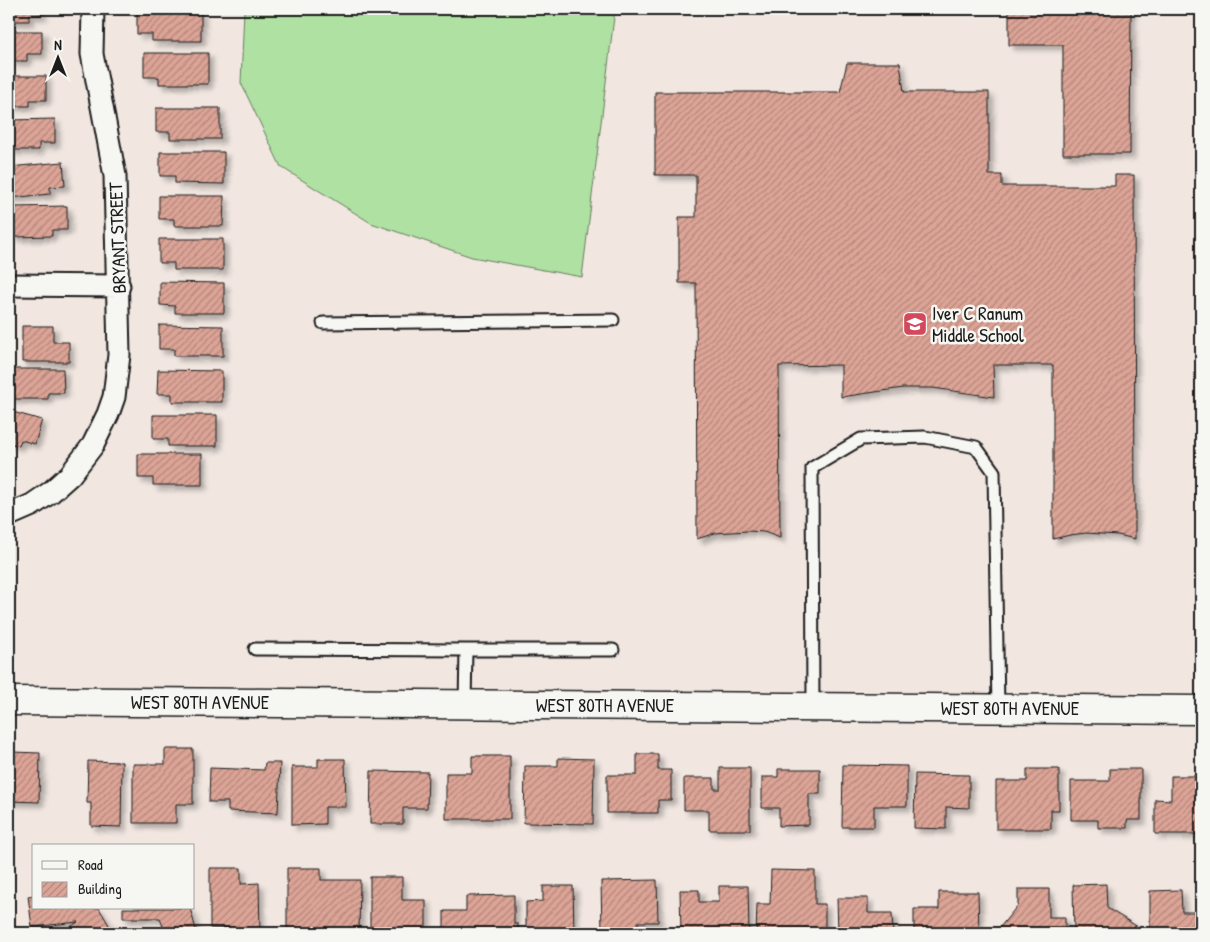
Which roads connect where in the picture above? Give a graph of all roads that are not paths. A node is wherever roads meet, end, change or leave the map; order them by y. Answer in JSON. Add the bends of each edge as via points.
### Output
{"nodes":[{"id":1,"x":93,"y":9,"type":"edge"},
{"id":2,"x":9,"y":285,"type":"edge"},
{"id":3,"x":119,"y":286,"type":"junction"},
{"id":4,"x":613,"y":320,"type":"dead end"},
{"id":5,"x":323,"y":323,"type":"dead end"},
{"id":6,"x":9,"y":515,"type":"edge"},
{"id":7,"x":255,"y":648,"type":"dead end"},
{"id":8,"x":466,"y":650,"type":"junction"},
{"id":9,"x":614,"y":650,"type":"dead end"},
{"id":10,"x":9,"y":701,"type":"edge"},
{"id":11,"x":465,"y":704,"type":"junction"},
{"id":12,"x":813,"y":707,"type":"junction"},
{"id":13,"x":998,"y":708,"type":"junction"},
{"id":14,"x":1201,"y":710,"type":"edge"}],
"edges":[{"from":1,"to":3,"type":"street","name":"BRYANT STREET","via":[[92,54],[115,176]]},
{"from":2,"to":3,"type":"street"},
{"from":3,"to":6,"type":"street","name":"BRYANT STREET","via":[[119,355],[114,397],[108,414],[93,445],[70,475],[32,506]]},
{"from":4,"to":5,"type":"lane"},
{"from":7,"to":8,"type":"lane"},
{"from":8,"to":9,"type":"lane"},
{"from":8,"to":11,"type":"lane"},
{"from":10,"to":11,"type":"street","name":"WEST 80TH AVENUE"},
{"from":11,"to":12,"type":"street","name":"WEST 80TH AVENUE"},
{"from":12,"to":13,"type":"street","name":"WEST 80TH AVENUE"},
{"from":12,"to":13,"type":"lane","via":[[812,468],[861,439],[925,437],[976,447],[994,472]]},
{"from":13,"to":14,"type":"street","name":"WEST 80TH AVENUE"}]}
